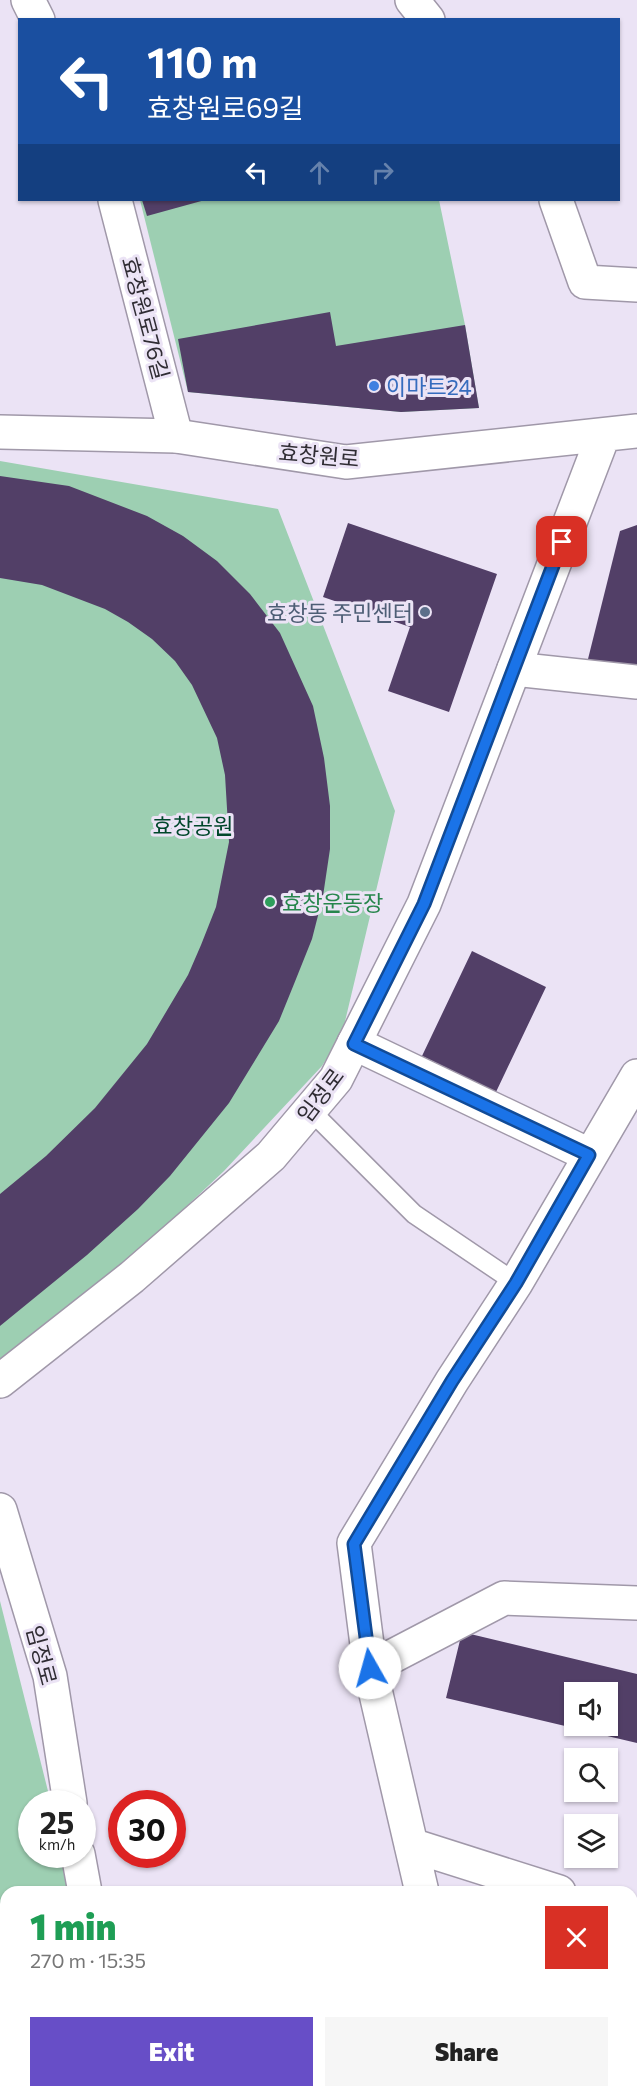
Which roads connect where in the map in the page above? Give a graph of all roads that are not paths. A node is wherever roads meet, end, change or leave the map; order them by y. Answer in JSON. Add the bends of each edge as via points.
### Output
{"nodes":[{"id":1,"x":28,"y":0,"type":"edge"},
{"id":2,"x":412,"y":0,"type":"edge"},
{"id":3,"x":37,"y":18,"type":"edge"},
{"id":4,"x":426,"y":18,"type":"edge"},
{"id":5,"x":115,"y":201,"type":"edge"},
{"id":6,"x":556,"y":201,"type":"edge"},
{"id":7,"x":637,"y":285,"type":"edge"},
{"id":8,"x":637,"y":431,"type":"edge"},
{"id":9,"x":0,"y":432,"type":"edge"},
{"id":10,"x":176,"y":436,"type":"junction"},
{"id":11,"x":603,"y":436,"type":"junction"},
{"id":12,"x":514,"y":669,"type":"junction"},
{"id":13,"x":637,"y":682,"type":"edge"},
{"id":14,"x":354,"y":1044,"type":"junction"},
{"id":15,"x":637,"y":1076,"type":"edge"},
{"id":16,"x":310,"y":1110,"type":"junction"},
{"id":17,"x":589,"y":1155,"type":"junction"},
{"id":18,"x":516,"y":1283,"type":"junction"},
{"id":19,"x":0,"y":1381,"type":"edge"},
{"id":20,"x":0,"y":1510,"type":"edge"},
{"id":21,"x":637,"y":1603,"type":"edge"},
{"id":22,"x":370,"y":1668,"type":"junction"},
{"id":23,"x":68,"y":1790,"type":"edge"},
{"id":24,"x":411,"y":1845,"type":"junction"},
{"id":25,"x":81,"y":1868,"type":"edge"},
{"id":26,"x":84,"y":1886,"type":"edge"},
{"id":27,"x":421,"y":1886,"type":"edge"},
{"id":28,"x":543,"y":1886,"type":"edge"}],
"edges":[{"from":1,"to":3,"type":"street"},
{"from":2,"to":4,"type":"street"},
{"from":5,"to":10,"type":"street","name":"효창원로76길"},
{"from":6,"to":7,"type":"street","via":[[585,282]]},
{"from":8,"to":11,"type":"street","name":"효창원로"},
{"from":9,"to":10,"type":"street","name":"효창원로"},
{"from":10,"to":11,"type":"street","name":"효창원로","via":[[346,462]]},
{"from":11,"to":12,"type":"street","name":"임정로"},
{"from":12,"to":13,"type":"street"},
{"from":12,"to":14,"type":"street","name":"임정로","via":[[424,904]]},
{"from":14,"to":16,"type":"street","name":"임정로","via":[[336,1079]]},
{"from":14,"to":17,"type":"street"},
{"from":15,"to":17,"type":"street"},
{"from":16,"to":18,"type":"lane","via":[[414,1214]]},
{"from":16,"to":19,"type":"street","name":"임정로","via":[[271,1156],[234,1189],[132,1277]]},
{"from":17,"to":18,"type":"street"},
{"from":18,"to":22,"type":"street","via":[[354,1544]]},
{"from":20,"to":23,"type":"street","name":"임정로","via":[[50,1676]]},
{"from":21,"to":22,"type":"street","via":[[504,1599]]},
{"from":22,"to":24,"type":"street"},
{"from":24,"to":27,"type":"street"},
{"from":24,"to":28,"type":"street"},
{"from":25,"to":26,"type":"street"}]}
